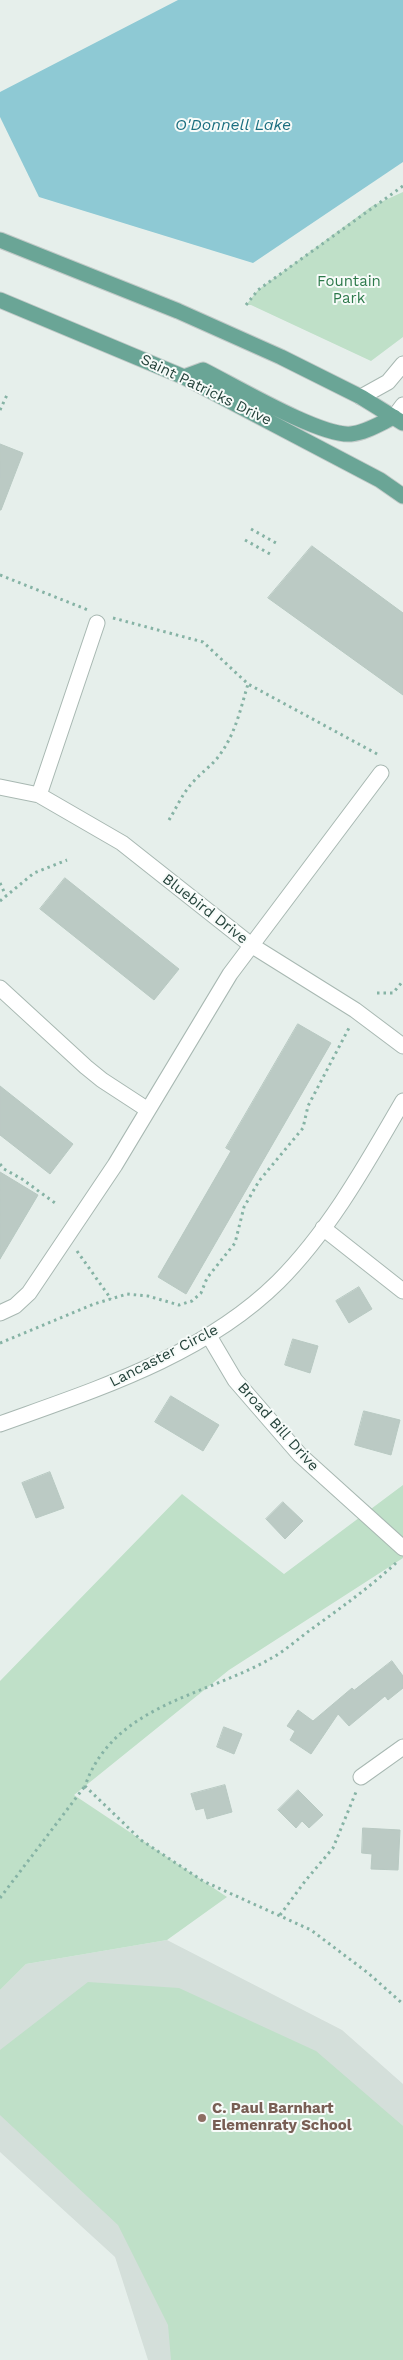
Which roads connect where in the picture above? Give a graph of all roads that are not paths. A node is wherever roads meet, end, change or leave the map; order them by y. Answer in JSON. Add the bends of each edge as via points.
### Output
{"nodes":[{"id":1,"x":0,"y":240,"type":"edge"},
{"id":2,"x":0,"y":300,"type":"edge"},
{"id":3,"x":403,"y":364,"type":"edge"},
{"id":4,"x":184,"y":377,"type":"junction"},
{"id":5,"x":362,"y":397,"type":"junction"},
{"id":6,"x":400,"y":415,"type":"edge"},
{"id":7,"x":403,"y":496,"type":"edge"},
{"id":8,"x":100,"y":617,"type":"road end"},
{"id":9,"x":381,"y":774,"type":"dead end"},
{"id":10,"x":0,"y":787,"type":"edge"},
{"id":11,"x":39,"y":795,"type":"junction"},
{"id":12,"x":251,"y":945,"type":"junction"},
{"id":13,"x":0,"y":988,"type":"edge"},
{"id":14,"x":403,"y":1046,"type":"edge"},
{"id":15,"x":403,"y":1101,"type":"edge"},
{"id":16,"x":148,"y":1110,"type":"junction"},
{"id":17,"x":323,"y":1228,"type":"junction"},
{"id":18,"x":403,"y":1291,"type":"edge"},
{"id":19,"x":0,"y":1313,"type":"edge"},
{"id":20,"x":209,"y":1336,"type":"junction"},
{"id":21,"x":0,"y":1424,"type":"edge"},
{"id":22,"x":401,"y":1554,"type":"edge"},
{"id":23,"x":403,"y":1747,"type":"edge"},
{"id":24,"x":361,"y":1777,"type":"road end"}],
"edges":[{"from":1,"to":5,"type":"main road","via":[[178,311]]},
{"from":2,"to":4,"type":"main road","name":"Saint Patricks Drive"},
{"from":3,"to":5,"type":"street","via":[[388,382]]},
{"from":4,"to":6,"type":"main road","via":[[203,370],[317,427],[340,435],[354,434]]},
{"from":4,"to":7,"type":"main road","name":"Saint Patricks Drive","via":[[380,480]]},
{"from":5,"to":6,"type":"main road"},
{"from":8,"to":11,"type":"street"},
{"from":9,"to":12,"type":"street"},
{"from":10,"to":11,"type":"street","name":"Bluebird Drive"},
{"from":11,"to":12,"type":"street","name":"Bluebird Drive","via":[[122,843]]},
{"from":12,"to":14,"type":"street","name":"Bluebird Drive","via":[[358,1012]]},
{"from":12,"to":16,"type":"street","via":[[228,977]]},
{"from":13,"to":16,"type":"street","via":[[96,1076]]},
{"from":15,"to":17,"type":"street","name":"Lancaster Circle"},
{"from":16,"to":19,"type":"street","via":[[29,1293]]},
{"from":17,"to":18,"type":"street"},
{"from":17,"to":20,"type":"street","name":"Lancaster Circle","via":[[278,1282]]},
{"from":20,"to":21,"type":"street","name":"Lancaster Circle","via":[[116,1382]]},
{"from":20,"to":22,"type":"street","name":"Broad Bill Drive","via":[[236,1380],[300,1456]]},
{"from":23,"to":24,"type":"street"}]}
